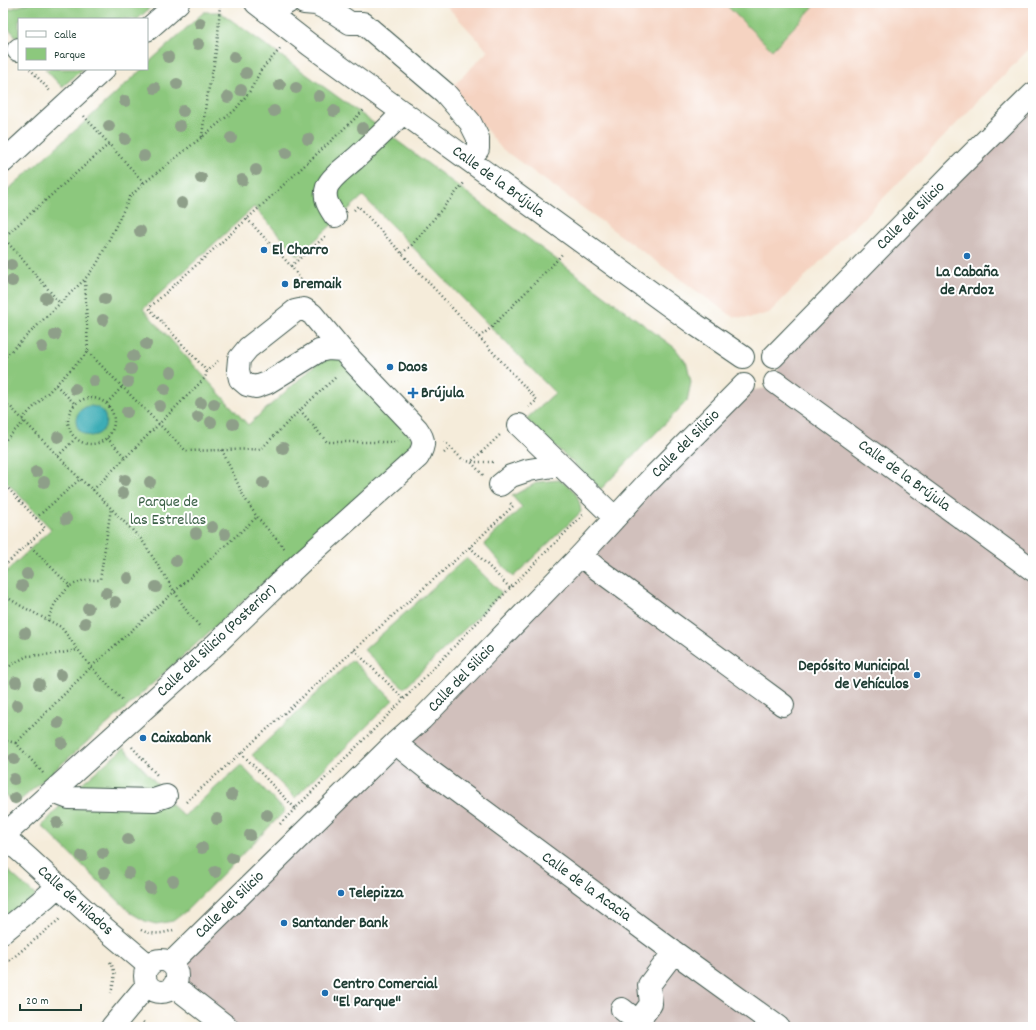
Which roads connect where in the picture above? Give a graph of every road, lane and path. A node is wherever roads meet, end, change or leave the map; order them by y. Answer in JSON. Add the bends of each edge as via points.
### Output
{"nodes":[{"id":1,"x":11,"y":3,"type":"edge"},
{"id":2,"x":178,"y":3,"type":"edge"},
{"id":3,"x":220,"y":3,"type":"edge"},
{"id":4,"x":287,"y":3,"type":"edge"},
{"id":5,"x":304,"y":3,"type":"edge"},
{"id":6,"x":3,"y":5,"type":"edge"},
{"id":7,"x":261,"y":6,"type":"edge"},
{"id":8,"x":148,"y":29,"type":"edge"},
{"id":9,"x":283,"y":46,"type":"dead end"},
{"id":10,"x":103,"y":70,"type":"edge"},
{"id":11,"x":1033,"y":94,"type":"edge"},
{"id":12,"x":70,"y":100,"type":"junction"},
{"id":13,"x":367,"y":106,"type":"dead end"},
{"id":14,"x":402,"y":112,"type":"junction"},
{"id":15,"x":202,"y":137,"type":"junction"},
{"id":16,"x":109,"y":144,"type":"junction"},
{"id":17,"x":3,"y":162,"type":"edge"},
{"id":18,"x":467,"y":170,"type":"junction"},
{"id":19,"x":144,"y":183,"type":"junction"},
{"id":20,"x":248,"y":219,"type":"junction"},
{"id":21,"x":339,"y":219,"type":"junction"},
{"id":22,"x":3,"y":237,"type":"edge"},
{"id":23,"x":402,"y":253,"type":"junction"},
{"id":24,"x":562,"y":253,"type":"dead end"},
{"id":25,"x":291,"y":266,"type":"junction"},
{"id":26,"x":85,"y":279,"type":"junction"},
{"id":27,"x":292,"y":292,"type":"dead end"},
{"id":28,"x":60,"y":303,"type":"junction"},
{"id":29,"x":479,"y":337,"type":"junction"},
{"id":30,"x":88,"y":352,"type":"junction"},
{"id":31,"x":348,"y":355,"type":"joint"},
{"id":32,"x":743,"y":357,"type":"junction"},
{"id":33,"x":773,"y":357,"type":"junction"},
{"id":34,"x":3,"y":360,"type":"edge"},
{"id":35,"x":218,"y":361,"type":"dead end"},
{"id":36,"x":207,"y":371,"type":"junction"},
{"id":37,"x":775,"y":382,"type":"junction"},
{"id":38,"x":56,"y":385,"type":"junction"},
{"id":39,"x":744,"y":385,"type":"junction"},
{"id":40,"x":122,"y":387,"type":"junction"},
{"id":41,"x":3,"y":398,"type":"edge"},
{"id":42,"x":106,"y":403,"type":"junction"},
{"id":43,"x":75,"y":404,"type":"junction"},
{"id":44,"x":300,"y":410,"type":"junction"},
{"id":45,"x":22,"y":419,"type":"junction"},
{"id":46,"x":24,"y":422,"type":"junction"},
{"id":47,"x":516,"y":422,"type":"junction"},
{"id":48,"x":159,"y":424,"type":"junction"},
{"id":49,"x":107,"y":438,"type":"junction"},
{"id":50,"x":75,"y":439,"type":"junction"},
{"id":51,"x":3,"y":442,"type":"edge"},
{"id":52,"x":424,"y":442,"type":"junction"},
{"id":53,"x":446,"y":442,"type":"dead end"},
{"id":54,"x":222,"y":450,"type":"junction"},
{"id":55,"x":58,"y":456,"type":"junction"},
{"id":56,"x":125,"y":457,"type":"junction"},
{"id":57,"x":560,"y":465,"type":"junction"},
{"id":58,"x":477,"y":468,"type":"dead end"},
{"id":59,"x":80,"y":480,"type":"junction"},
{"id":60,"x":3,"y":483,"type":"edge"},
{"id":61,"x":93,"y":490,"type":"junction"},
{"id":62,"x":504,"y":492,"type":"joint"},
{"id":63,"x":597,"y":500,"type":"junction"},
{"id":64,"x":111,"y":508,"type":"junction"},
{"id":65,"x":257,"y":517,"type":"junction"},
{"id":66,"x":36,"y":518,"type":"junction"},
{"id":67,"x":615,"y":518,"type":"junction"},
{"id":68,"x":28,"y":544,"type":"junction"},
{"id":69,"x":470,"y":547,"type":"junction"},
{"id":70,"x":581,"y":555,"type":"junction"},
{"id":71,"x":299,"y":564,"type":"junction"},
{"id":72,"x":3,"y":567,"type":"edge"},
{"id":73,"x":1033,"y":570,"type":"edge"},
{"id":74,"x":70,"y":586,"type":"junction"},
{"id":75,"x":510,"y":588,"type":"junction"},
{"id":76,"x":175,"y":593,"type":"junction"},
{"id":77,"x":3,"y":595,"type":"edge"},
{"id":78,"x":48,"y":621,"type":"junction"},
{"id":79,"x":216,"y":644,"type":"junction"},
{"id":80,"x":77,"y":650,"type":"junction"},
{"id":81,"x":354,"y":650,"type":"junction"},
{"id":82,"x":91,"y":667,"type":"junction"},
{"id":83,"x":3,"y":670,"type":"edge"},
{"id":84,"x":404,"y":699,"type":"junction"},
{"id":85,"x":783,"y":705,"type":"dead end"},
{"id":86,"x":137,"y":716,"type":"junction"},
{"id":87,"x":3,"y":740,"type":"edge"},
{"id":88,"x":128,"y":742,"type":"dead end"},
{"id":89,"x":16,"y":743,"type":"junction"},
{"id":90,"x":395,"y":743,"type":"junction"},
{"id":91,"x":241,"y":753,"type":"junction"},
{"id":92,"x":55,"y":789,"type":"junction"},
{"id":93,"x":171,"y":794,"type":"junction"},
{"id":94,"x":295,"y":808,"type":"junction"},
{"id":95,"x":278,"y":825,"type":"dead end"},
{"id":96,"x":3,"y":836,"type":"edge"},
{"id":97,"x":58,"y":886,"type":"junction"},
{"id":98,"x":78,"y":903,"type":"junction"},
{"id":99,"x":179,"y":927,"type":"dead end"},
{"id":100,"x":141,"y":930,"type":"dead end"},
{"id":101,"x":3,"y":932,"type":"edge"},
{"id":102,"x":674,"y":952,"type":"junction"},
{"id":103,"x":109,"y":960,"type":"dead end"},
{"id":104,"x":171,"y":963,"type":"junction"},
{"id":105,"x":3,"y":966,"type":"edge"},
{"id":106,"x":148,"y":975,"type":"junction"},
{"id":107,"x":174,"y":986,"type":"junction"},
{"id":108,"x":111,"y":995,"type":"dead end"},
{"id":109,"x":631,"y":1019,"type":"edge"},
{"id":110,"x":103,"y":1023,"type":"edge"},
{"id":111,"x":87,"y":1027,"type":"edge"},
{"id":112,"x":227,"y":1027,"type":"edge"},
{"id":113,"x":778,"y":1027,"type":"edge"}],
"edges":[{"from":1,"to":6,"type":"path"},
{"from":2,"to":8,"type":"street"},
{"from":3,"to":15,"type":"path","via":[[217,43]]},
{"from":4,"to":7,"type":"street"},
{"from":5,"to":18,"type":"street","via":[[316,4],[335,12],[350,23],[364,23],[445,93],[470,122],[478,138],[478,148]]},
{"from":7,"to":14,"type":"street","name":"Calle de la Brújula"},
{"from":9,"to":15,"type":"path","via":[[261,70],[250,91],[235,110]]},
{"from":10,"to":12,"type":"street"},
{"from":11,"to":33,"type":"street","name":"Calle del Silicio"},
{"from":12,"to":16,"type":"path"},
{"from":12,"to":17,"type":"street"},
{"from":13,"to":20,"type":"path"},
{"from":14,"to":18,"type":"street","name":"Calle de la Brújula"},
{"from":14,"to":21,"type":"street","via":[[385,132],[334,177],[327,187],[327,204]]},
{"from":15,"to":19,"type":"path"},
{"from":16,"to":19,"type":"path"},
{"from":16,"to":22,"type":"path"},
{"from":18,"to":23,"type":"path","via":[[411,246]]},
{"from":18,"to":32,"type":"street","name":"Calle de la Brújula"},
{"from":19,"to":26,"type":"path","via":[[130,197],[97,264]]},
{"from":20,"to":25,"type":"path"},
{"from":20,"to":36,"type":"path","via":[[149,308]]},
{"from":21,"to":23,"type":"path","via":[[358,206]]},
{"from":21,"to":25,"type":"path"},
{"from":22,"to":28,"type":"path"},
{"from":23,"to":29,"type":"path"},
{"from":24,"to":29,"type":"path","via":[[491,328]]},
{"from":25,"to":27,"type":"path","via":[[303,282]]},
{"from":26,"to":28,"type":"path"},
{"from":26,"to":30,"type":"path"},
{"from":28,"to":34,"type":"path"},
{"from":29,"to":47,"type":"path","via":[[536,400]]},
{"from":30,"to":38,"type":"path"},
{"from":30,"to":40,"type":"path"},
{"from":31,"to":44,"type":"path"},
{"from":31,"to":52,"type":"street","via":[[417,429]]},
{"from":32,"to":33,"type":"street","via":[[752,351],[763,351]]},
{"from":32,"to":39,"type":"street","via":[[738,366],[739,376]]},
{"from":33,"to":37,"type":"street","via":[[778,364]]},
{"from":35,"to":36,"type":"path"},
{"from":36,"to":48,"type":"path","via":[[205,378]]},
{"from":37,"to":39,"type":"street","via":[[768,388],[754,390]]},
{"from":37,"to":73,"type":"street","name":"Calle de la Brújula"},
{"from":38,"to":43,"type":"path"},
{"from":38,"to":45,"type":"path"},
{"from":39,"to":67,"type":"street","name":"Calle del Silicio"},
{"from":40,"to":42,"type":"path"},
{"from":40,"to":48,"type":"path"},
{"from":41,"to":45,"type":"path"},
{"from":42,"to":43,"type":"path","via":[[90,397]]},
{"from":42,"to":49,"type":"path","via":[[112,411],[114,420],[113,430]]},
{"from":43,"to":50,"type":"path","via":[[67,421]]},
{"from":44,"to":52,"type":"path","via":[[327,442]]},
{"from":44,"to":54,"type":"path","via":[[261,448]]},
{"from":45,"to":46,"type":"path"},
{"from":46,"to":51,"type":"path"},
{"from":46,"to":55,"type":"path"},
{"from":47,"to":57,"type":"street"},
{"from":47,"to":58,"type":"path","via":[[471,462]]},
{"from":48,"to":54,"type":"path","via":[[186,451]]},
{"from":48,"to":56,"type":"path"},
{"from":49,"to":50,"type":"path","via":[[91,444]]},
{"from":49,"to":56,"type":"path"},
{"from":50,"to":55,"type":"path"},
{"from":52,"to":53,"type":"path"},
{"from":52,"to":71,"type":"street","name":"Calle del Silicio (Posterior)","via":[[418,457]]},
{"from":54,"to":65,"type":"path","via":[[244,497]]},
{"from":55,"to":59,"type":"path"},
{"from":56,"to":61,"type":"path"},
{"from":57,"to":62,"type":"street","via":[[511,476]]},
{"from":57,"to":63,"type":"street"},
{"from":59,"to":61,"type":"path"},
{"from":59,"to":66,"type":"path"},
{"from":60,"to":66,"type":"path"},
{"from":61,"to":64,"type":"path"},
{"from":62,"to":69,"type":"path","via":[[513,506]]},
{"from":63,"to":67,"type":"street"},
{"from":63,"to":75,"type":"path"},
{"from":64,"to":74,"type":"path","via":[[100,580],[84,580]]},
{"from":64,"to":76,"type":"path","via":[[142,540]]},
{"from":65,"to":71,"type":"path"},
{"from":65,"to":76,"type":"path"},
{"from":66,"to":68,"type":"path","via":[[45,528]]},
{"from":67,"to":70,"type":"street","name":"Calle del Silicio"},
{"from":68,"to":72,"type":"path"},
{"from":68,"to":74,"type":"path"},
{"from":69,"to":75,"type":"path"},
{"from":69,"to":81,"type":"path"},
{"from":70,"to":85,"type":"street"},
{"from":70,"to":90,"type":"street","name":"Calle del Silicio","via":[[422,719]]},
{"from":71,"to":79,"type":"street","name":"Calle del Silicio (Posterior)"},
{"from":74,"to":78,"type":"path","via":[[52,608]]},
{"from":75,"to":84,"type":"path"},
{"from":76,"to":79,"type":"path","via":[[188,613]]},
{"from":76,"to":82,"type":"path"},
{"from":77,"to":78,"type":"path"},
{"from":78,"to":80,"type":"path","via":[[61,627]]},
{"from":79,"to":86,"type":"street","name":"Calle del Silicio (Posterior)"},
{"from":80,"to":82,"type":"path"},
{"from":80,"to":83,"type":"path","via":[[27,656]]},
{"from":81,"to":84,"type":"path"},
{"from":81,"to":91,"type":"path"},
{"from":82,"to":86,"type":"path"},
{"from":82,"to":89,"type":"path"},
{"from":84,"to":94,"type":"path"},
{"from":86,"to":92,"type":"street","name":"Calle del Silicio (Posterior)"},
{"from":87,"to":89,"type":"path"},
{"from":88,"to":93,"type":"path"},
{"from":89,"to":92,"type":"path"},
{"from":90,"to":102,"type":"street","name":"Calle de la Acacia"},
{"from":90,"to":104,"type":"street","name":"Calle del Silicio"},
{"from":91,"to":93,"type":"path"},
{"from":91,"to":94,"type":"path"},
{"from":92,"to":93,"type":"street","via":[[69,798],[154,800]]},
{"from":92,"to":96,"type":"street","name":"Calle del Silicio (Posterior)"},
{"from":94,"to":95,"type":"path"},
{"from":96,"to":97,"type":"street","name":"Calle de Hilados"},
{"from":97,"to":98,"type":"street","name":"Calle de Hilados"},
{"from":97,"to":101,"type":"street"},
{"from":98,"to":105,"type":"path"},
{"from":98,"to":106,"type":"street","name":"Calle de Hilados"},
{"from":99,"to":100,"type":"path","via":[[166,933],[147,933]]},
{"from":102,"to":109,"type":"street","via":[[649,985],[651,1004]]},
{"from":102,"to":113,"type":"street","name":"Calle de la Acacia"},
{"from":103,"to":108,"type":"path","via":[[115,978]]},
{"from":104,"to":106,"type":"street","via":[[156,960]]},
{"from":104,"to":107,"type":"street","via":[[176,970]]},
{"from":106,"to":107,"type":"street","via":[[155,992],[166,992]]},
{"from":106,"to":110,"type":"street"},
{"from":107,"to":112,"type":"street"},
{"from":110,"to":111,"type":"path"}]}
